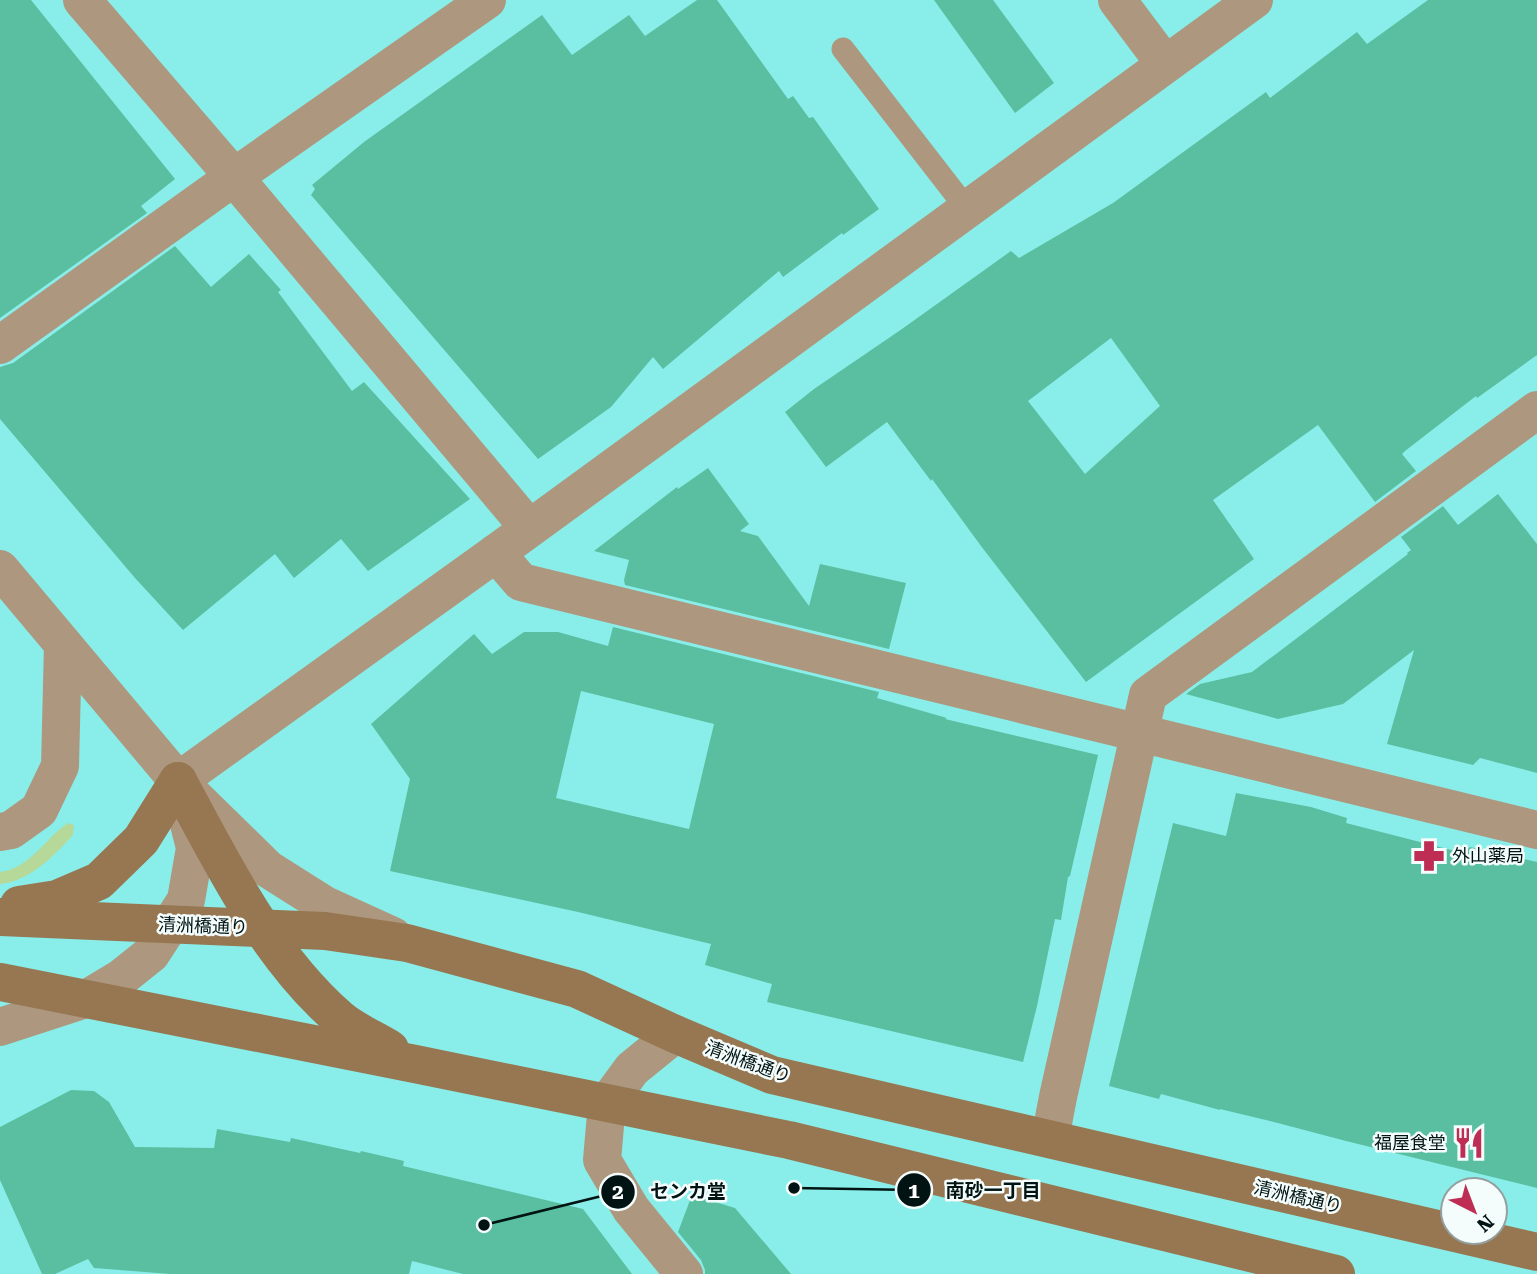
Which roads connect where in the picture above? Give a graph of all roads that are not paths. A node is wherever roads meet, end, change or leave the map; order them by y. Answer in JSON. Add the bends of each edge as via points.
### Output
{"nodes":[{"id":1,"x":82,"y":0,"type":"edge"},
{"id":2,"x":487,"y":0,"type":"edge"},
{"id":3,"x":1117,"y":0,"type":"edge"},
{"id":4,"x":1254,"y":0,"type":"edge"},
{"id":5,"x":843,"y":48,"type":"dead end"},
{"id":6,"x":1165,"y":64,"type":"junction"},
{"id":7,"x":234,"y":177,"type":"junction"},
{"id":8,"x":967,"y":209,"type":"junction"},
{"id":9,"x":0,"y":345,"type":"edge"},
{"id":10,"x":1537,"y":410,"type":"edge"},
{"id":11,"x":529,"y":528,"type":"junction"},
{"id":12,"x":496,"y":553,"type":"junction"},
{"id":13,"x":0,"y":569,"type":"edge"},
{"id":14,"x":63,"y":644,"type":"junction"},
{"id":15,"x":1139,"y":733,"type":"junction"},
{"id":16,"x":178,"y":781,"type":"junction"},
{"id":17,"x":1537,"y":830,"type":"edge"},
{"id":18,"x":0,"y":832,"type":"edge"},
{"id":19,"x":0,"y":908,"type":"edge"},
{"id":20,"x":0,"y":918,"type":"edge"},
{"id":21,"x":170,"y":925,"type":"junction"},
{"id":22,"x":262,"y":929,"type":"junction"},
{"id":23,"x":407,"y":943,"type":"junction"},
{"id":24,"x":0,"y":982,"type":"edge"},
{"id":25,"x":86,"y":999,"type":"junction"},
{"id":26,"x":0,"y":1027,"type":"edge"},
{"id":27,"x":675,"y":1034,"type":"junction"},
{"id":28,"x":415,"y":1064,"type":"junction"},
{"id":29,"x":607,"y":1103,"type":"junction"},
{"id":30,"x":1050,"y":1139,"type":"junction"},
{"id":31,"x":1537,"y":1252,"type":"edge"},
{"id":32,"x":678,"y":1271,"type":"edge"},
{"id":33,"x":1336,"y":1274,"type":"edge"}],
"edges":[{"from":1,"to":7,"type":"street"},
{"from":2,"to":7,"type":"street"},
{"from":3,"to":6,"type":"street"},
{"from":4,"to":6,"type":"street"},
{"from":5,"to":8,"type":"lane"},
{"from":6,"to":8,"type":"street"},
{"from":7,"to":9,"type":"street"},
{"from":7,"to":11,"type":"street"},
{"from":8,"to":11,"type":"street"},
{"from":10,"to":15,"type":"street","via":[[1163,682],[1148,695]]},
{"from":11,"to":12,"type":"street"},
{"from":12,"to":15,"type":"street","via":[[521,582]]},
{"from":12,"to":16,"type":"street"},
{"from":13,"to":14,"type":"street"},
{"from":14,"to":16,"type":"street"},
{"from":14,"to":18,"type":"street","via":[[60,766],[39,810],[11,830]]},
{"from":15,"to":17,"type":"street"},
{"from":15,"to":30,"type":"street"},
{"from":16,"to":19,"type":"main road","via":[[141,841],[99,881],[57,900]]},
{"from":16,"to":21,"type":"street","via":[[195,848],[186,900]]},
{"from":16,"to":22,"type":"main road"},
{"from":16,"to":23,"type":"street","via":[[268,869],[325,905]]},
{"from":20,"to":21,"type":"main road","name":"清洲橋通り"},
{"from":21,"to":22,"type":"main road","name":"清洲橋通り"},
{"from":21,"to":25,"type":"street","via":[[151,954]]},
{"from":22,"to":23,"type":"main road","name":"清洲橋通り","via":[[325,931]]},
{"from":22,"to":28,"type":"main road","via":[[341,1020]]},
{"from":23,"to":27,"type":"main road","name":"清洲橋通り","via":[[577,989]]},
{"from":24,"to":25,"type":"main road"},
{"from":25,"to":26,"type":"street"},
{"from":25,"to":28,"type":"main road"},
{"from":27,"to":29,"type":"street","via":[[632,1069]]},
{"from":27,"to":30,"type":"main road","name":"清洲橋通り","via":[[772,1075]]},
{"from":28,"to":29,"type":"main road"},
{"from":29,"to":32,"type":"street","via":[[602,1160],[631,1209]]},
{"from":29,"to":33,"type":"main road","via":[[789,1140]]},
{"from":30,"to":31,"type":"main road","name":"清洲橋通り"}]}
